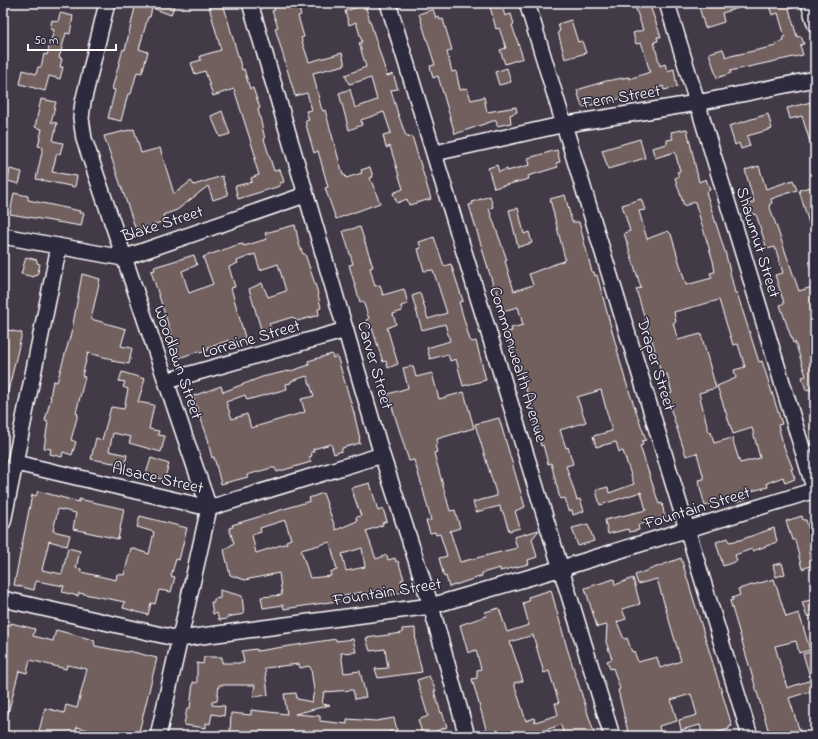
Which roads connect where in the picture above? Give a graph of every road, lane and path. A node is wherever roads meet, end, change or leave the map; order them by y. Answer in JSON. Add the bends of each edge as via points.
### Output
{"nodes":[{"id":1,"x":107,"y":3,"type":"edge"},
{"id":2,"x":250,"y":3,"type":"edge"},
{"id":3,"x":388,"y":3,"type":"edge"},
{"id":4,"x":527,"y":3,"type":"edge"},
{"id":5,"x":667,"y":3,"type":"edge"},
{"id":6,"x":809,"y":3,"type":"edge"},
{"id":7,"x":815,"y":24,"type":"edge"},
{"id":8,"x":815,"y":79,"type":"edge"},
{"id":9,"x":697,"y":103,"type":"junction"},
{"id":10,"x":564,"y":124,"type":"junction"},
{"id":11,"x":435,"y":154,"type":"junction"},
{"id":12,"x":305,"y":195,"type":"junction"},
{"id":13,"x":3,"y":236,"type":"edge"},
{"id":14,"x":59,"y":246,"type":"junction"},
{"id":15,"x":123,"y":258,"type":"junction"},
{"id":16,"x":346,"y":330,"type":"junction"},
{"id":17,"x":166,"y":381,"type":"junction"},
{"id":18,"x":382,"y":455,"type":"junction"},
{"id":19,"x":16,"y":463,"type":"junction"},
{"id":20,"x":815,"y":491,"type":"edge"},
{"id":21,"x":209,"y":508,"type":"junction"},
{"id":22,"x":3,"y":522,"type":"edge"},
{"id":23,"x":688,"y":530,"type":"junction"},
{"id":24,"x":562,"y":568,"type":"junction"},
{"id":25,"x":3,"y":599,"type":"edge"},
{"id":26,"x":431,"y":606,"type":"junction"},
{"id":27,"x":179,"y":639,"type":"junction"},
{"id":28,"x":158,"y":736,"type":"edge"},
{"id":29,"x":467,"y":736,"type":"edge"},
{"id":30,"x":612,"y":736,"type":"edge"},
{"id":31,"x":750,"y":736,"type":"edge"}],
"edges":[{"from":1,"to":15,"type":"street","name":"Woodlawn Street","via":[[83,102],[82,125],[87,153]]},
{"from":2,"to":12,"type":"street","name":"Carver Street"},
{"from":3,"to":11,"type":"street","name":"Commonwealth Avenue"},
{"from":4,"to":10,"type":"street","name":"Draper Street"},
{"from":5,"to":9,"type":"street","name":"Shawmut Street"},
{"from":6,"to":7,"type":"street"},
{"from":8,"to":9,"type":"street","name":"Fern Street"},
{"from":9,"to":10,"type":"street","name":"Fern Street"},
{"from":9,"to":20,"type":"street","name":"Shawmut Street"},
{"from":10,"to":11,"type":"street","name":"Fern Street"},
{"from":10,"to":23,"type":"street","name":"Draper Street"},
{"from":11,"to":24,"type":"street","name":"Commonwealth Avenue"},
{"from":12,"to":15,"type":"street","name":"Blake Street"},
{"from":12,"to":16,"type":"street","name":"Carver Street"},
{"from":13,"to":14,"type":"street","name":"Blake Street"},
{"from":14,"to":15,"type":"street","name":"Blake Street"},
{"from":14,"to":19,"type":"street"},
{"from":15,"to":17,"type":"street","name":"Woodlawn Street"},
{"from":16,"to":17,"type":"street","name":"Lorraine Street"},
{"from":16,"to":18,"type":"street","name":"Carver Street"},
{"from":17,"to":21,"type":"street","name":"Woodlawn Street"},
{"from":18,"to":21,"type":"street","name":"Alsace Street"},
{"from":18,"to":26,"type":"street","name":"Carver Street"},
{"from":19,"to":21,"type":"street","name":"Alsace Street"},
{"from":19,"to":22,"type":"street"},
{"from":20,"to":23,"type":"street","name":"Fountain Street"},
{"from":21,"to":27,"type":"street"},
{"from":23,"to":24,"type":"street","name":"Fountain Street"},
{"from":23,"to":31,"type":"street","name":"Draper Street"},
{"from":24,"to":26,"type":"street","name":"Fountain Street"},
{"from":24,"to":30,"type":"street","name":"Commonwealth Avenue"},
{"from":25,"to":27,"type":"street","name":"Fountain Street"},
{"from":26,"to":27,"type":"street","name":"Fountain Street"},
{"from":26,"to":29,"type":"street","name":"Carver Street"},
{"from":27,"to":28,"type":"street"}]}
